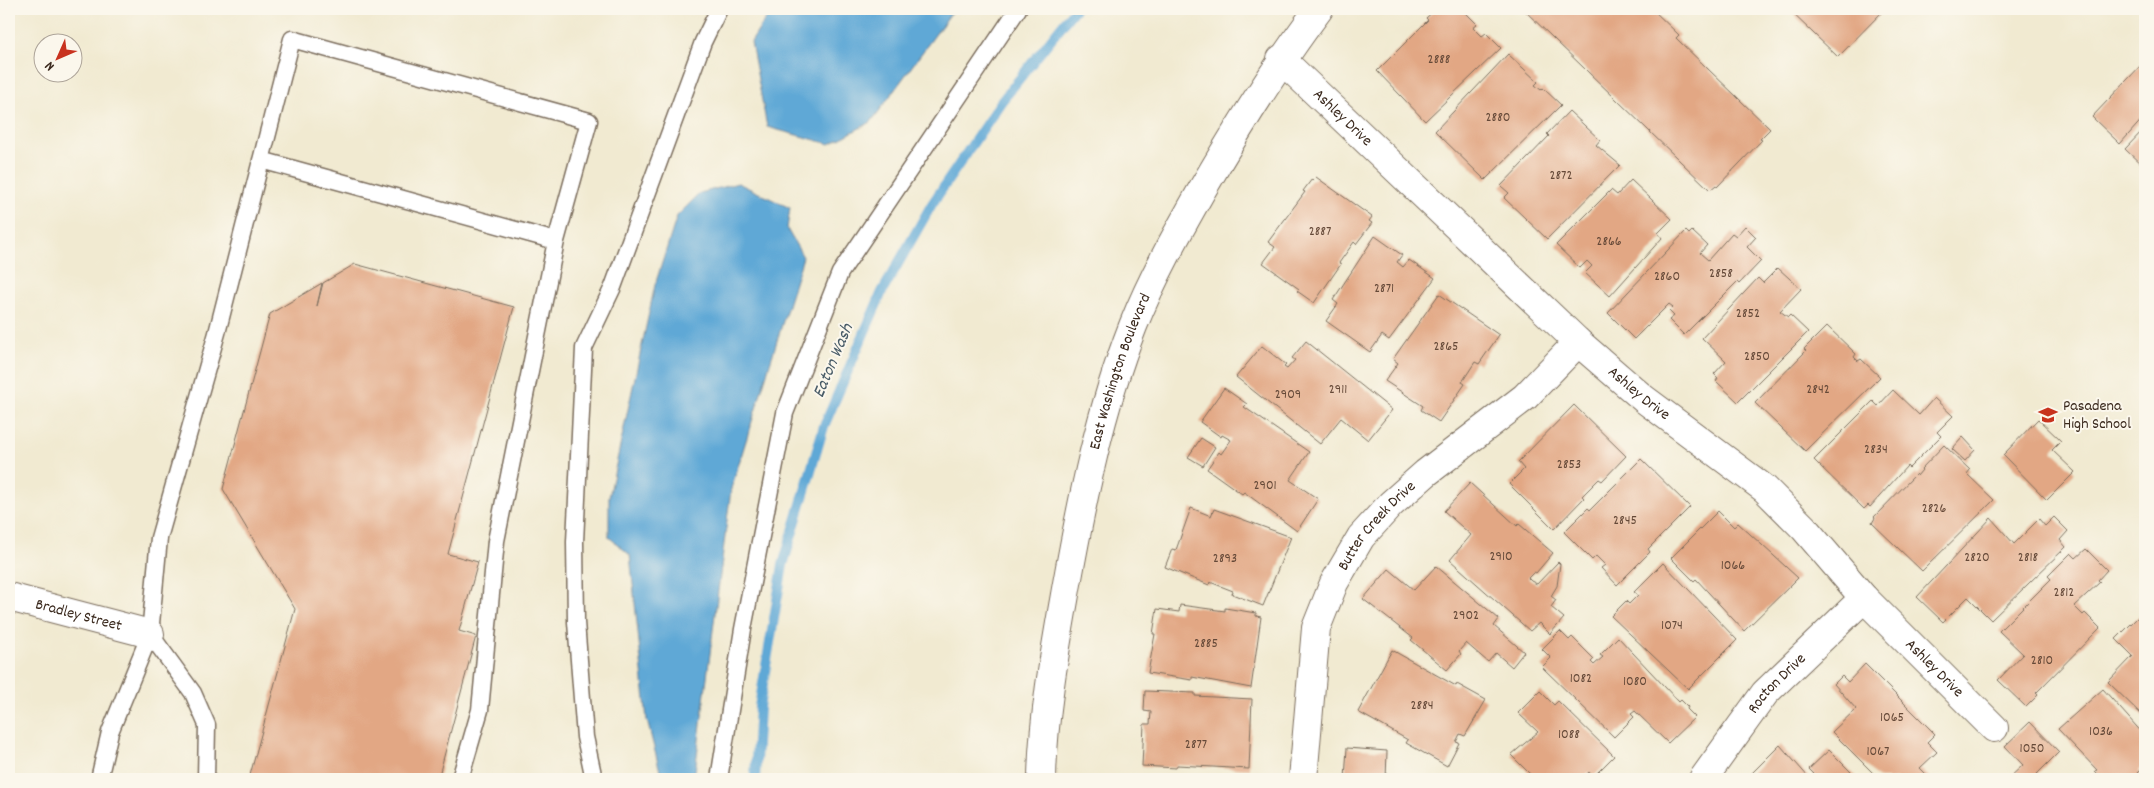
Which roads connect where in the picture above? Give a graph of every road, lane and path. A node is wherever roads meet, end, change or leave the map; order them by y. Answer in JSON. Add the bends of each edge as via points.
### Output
{"nodes":[{"id":1,"x":719,"y":9,"type":"edge"},
{"id":2,"x":1018,"y":9,"type":"edge"},
{"id":3,"x":1319,"y":9,"type":"edge"},
{"id":4,"x":1281,"y":59,"type":"junction"},
{"id":5,"x":261,"y":160,"type":"junction"},
{"id":6,"x":556,"y":241,"type":"junction"},
{"id":7,"x":1578,"y":342,"type":"junction"},
{"id":8,"x":9,"y":597,"type":"edge"},
{"id":9,"x":1864,"y":598,"type":"junction"},
{"id":10,"x":150,"y":634,"type":"junction"},
{"id":11,"x":1994,"y":728,"type":"dead end"},
{"id":12,"x":99,"y":779,"type":"edge"},
{"id":13,"x":206,"y":779,"type":"edge"},
{"id":14,"x":460,"y":779,"type":"edge"},
{"id":15,"x":594,"y":779,"type":"edge"},
{"id":16,"x":719,"y":779,"type":"edge"},
{"id":17,"x":1042,"y":779,"type":"edge"},
{"id":18,"x":1303,"y":779,"type":"edge"},
{"id":19,"x":1703,"y":779,"type":"edge"}],
"edges":[{"from":1,"to":15,"type":"lane","via":[[703,42],[612,287],[584,348],[575,524],[576,622],[585,736]]},
{"from":2,"to":16,"type":"lane","via":[[840,273],[788,404],[744,629]]},
{"from":3,"to":4,"type":"street","name":"East Washington Boulevard"},
{"from":4,"to":7,"type":"street","name":"Ashley Drive"},
{"from":4,"to":17,"type":"street","name":"East Washington Boulevard","via":[[1238,126],[1177,234],[1133,325],[1105,410],[1078,524],[1057,639]]},
{"from":5,"to":6,"type":"lane"},
{"from":5,"to":6,"type":"lane","via":[[292,39],[589,121]]},
{"from":5,"to":10,"type":"lane","via":[[217,333],[159,538]]},
{"from":6,"to":14,"type":"lane","via":[[496,541],[480,710]]},
{"from":7,"to":9,"type":"street","name":"Ashley Drive","via":[[1644,399],[1766,489]]},
{"from":7,"to":18,"type":"street","name":"Butter Creek Drive","via":[[1525,397],[1426,473],[1361,537],[1334,583],[1316,628]]},
{"from":8,"to":10,"type":"street","name":"Bradley Street"},
{"from":9,"to":11,"type":"street","name":"Ashley Drive"},
{"from":9,"to":19,"type":"street","name":"Rocton Drive","via":[[1765,693]]},
{"from":10,"to":12,"type":"lane","via":[[110,732]]},
{"from":10,"to":13,"type":"lane","via":[[193,693],[207,725]]}]}
